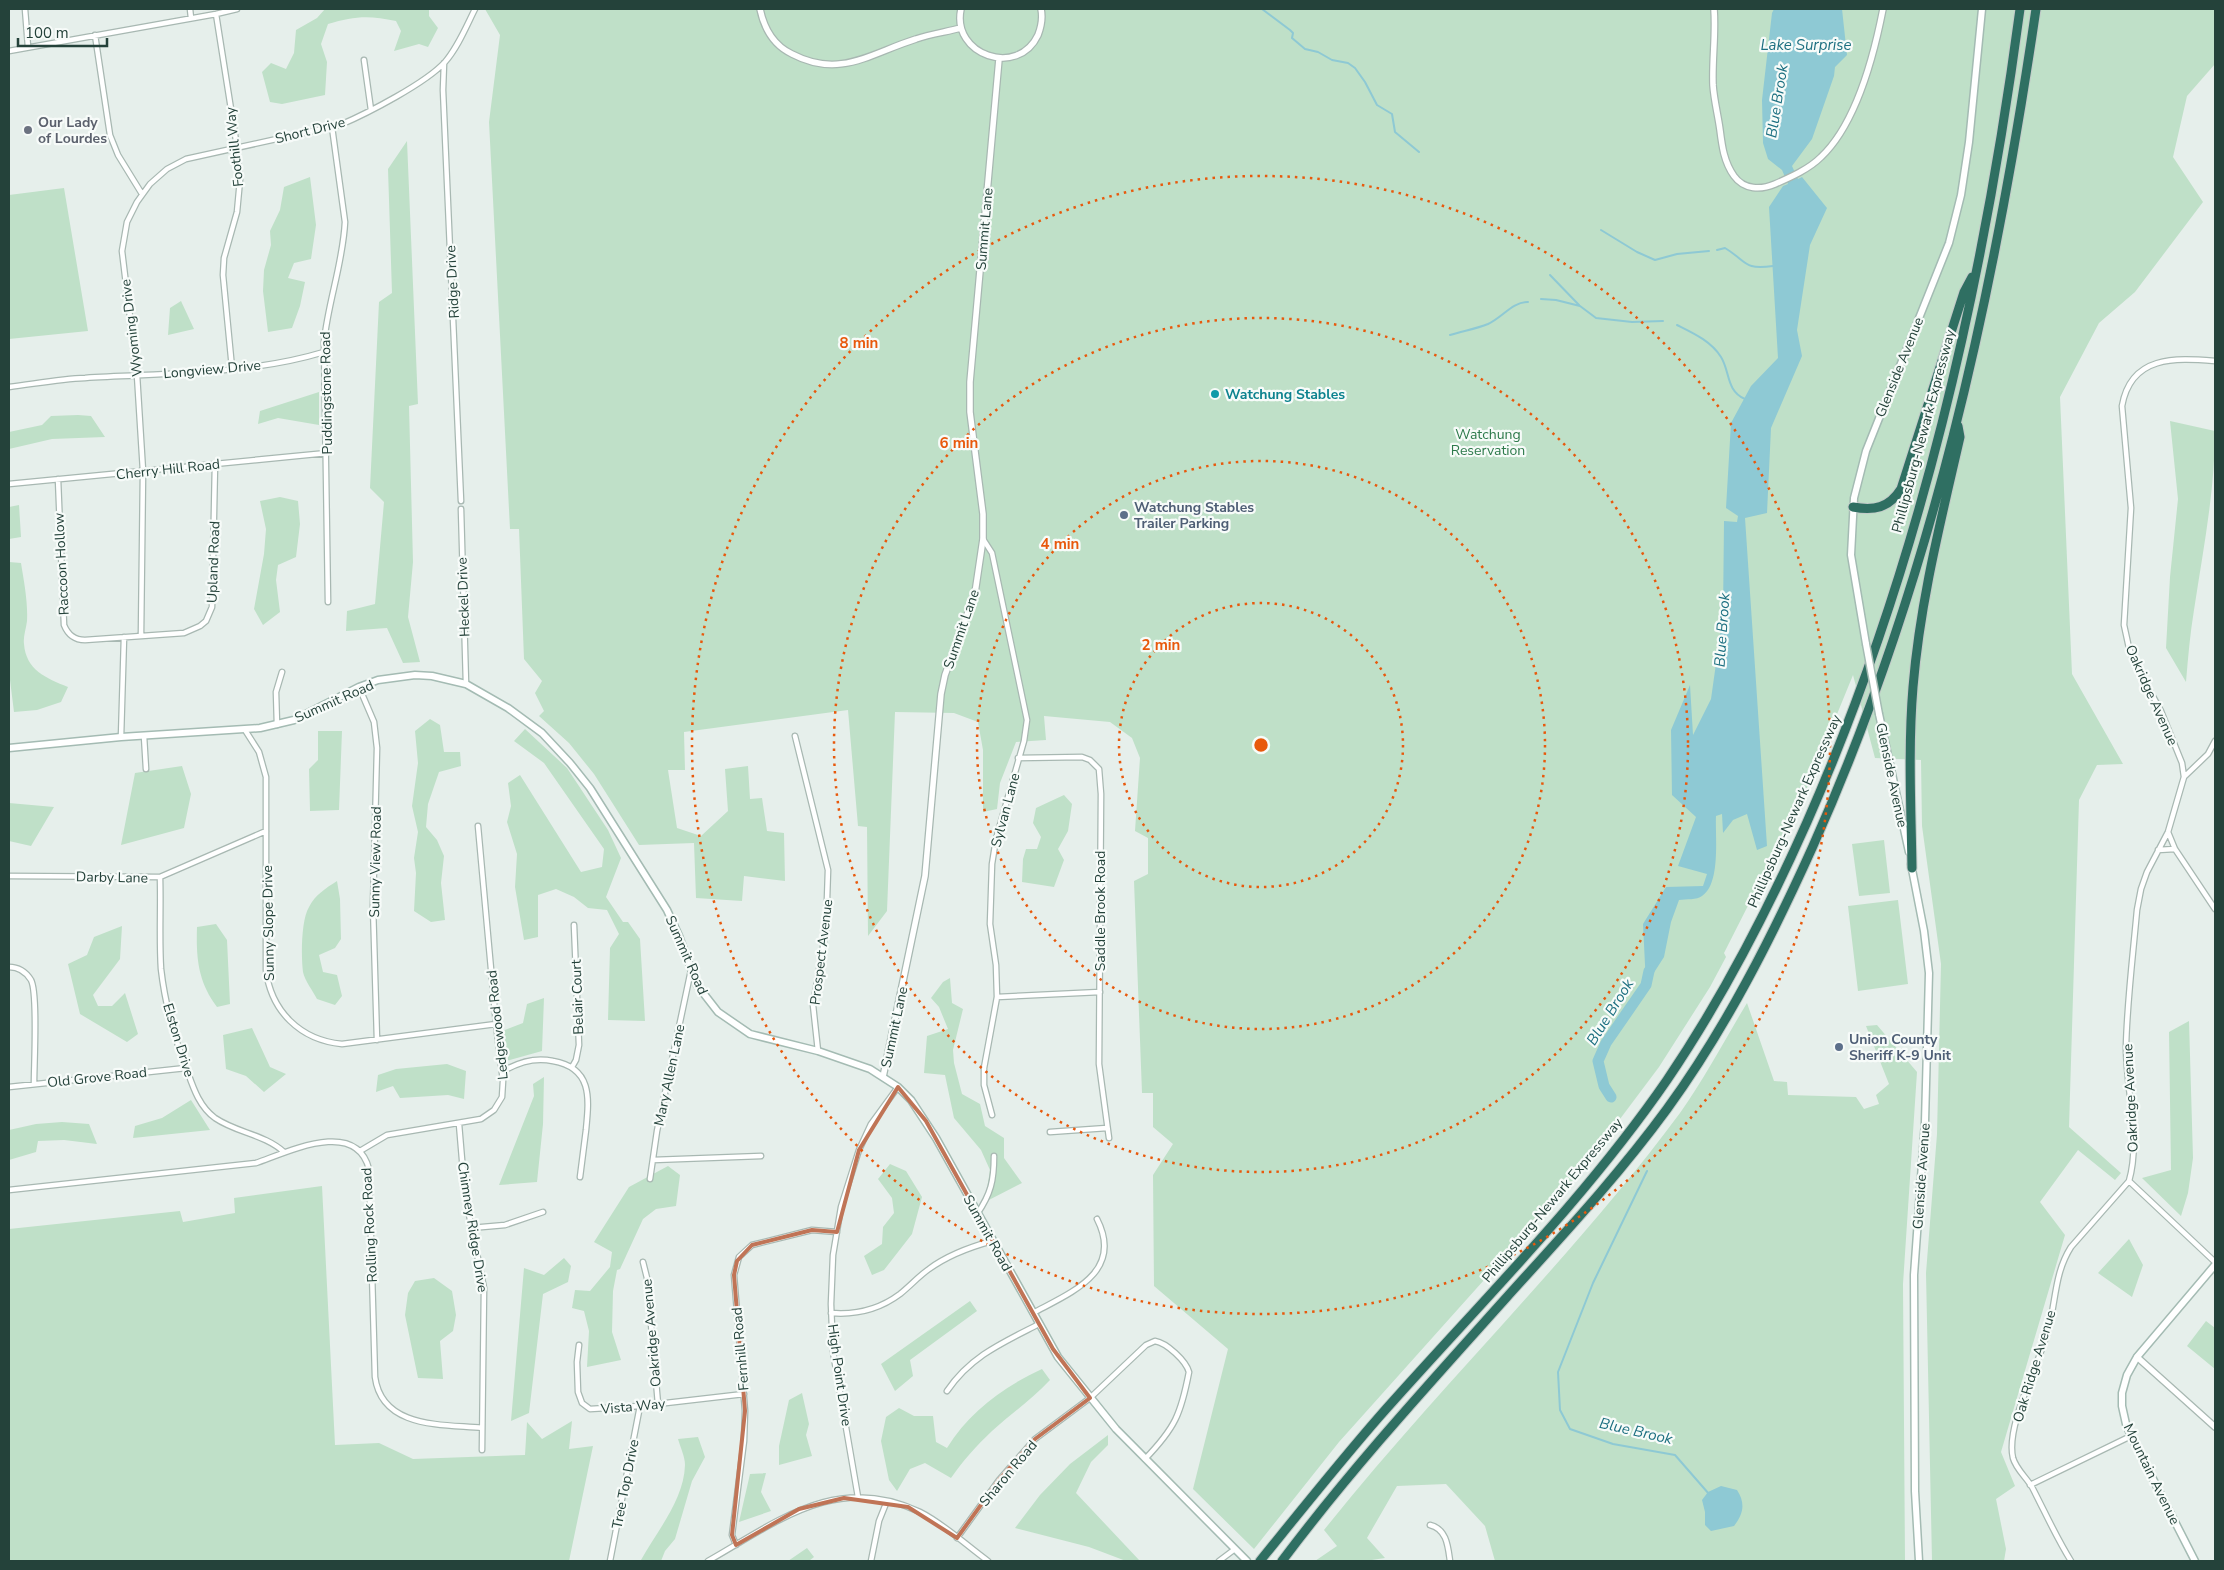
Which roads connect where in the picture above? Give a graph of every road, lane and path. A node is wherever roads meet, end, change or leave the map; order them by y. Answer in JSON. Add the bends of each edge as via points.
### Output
{"nodes":[{"id":1,"x":25,"y":9,"type":"edge"},
{"id":2,"x":190,"y":9,"type":"edge"},
{"id":3,"x":237,"y":9,"type":"edge"},
{"id":4,"x":475,"y":9,"type":"edge"},
{"id":5,"x":760,"y":9,"type":"edge"},
{"id":6,"x":961,"y":9,"type":"edge"},
{"id":7,"x":1041,"y":9,"type":"edge"},
{"id":8,"x":1714,"y":9,"type":"edge"},
{"id":9,"x":1883,"y":9,"type":"edge"},
{"id":10,"x":1982,"y":9,"type":"edge"},
{"id":11,"x":2020,"y":9,"type":"edge"},
{"id":12,"x":2036,"y":9,"type":"edge"},
{"id":13,"x":216,"y":14,"type":"junction"},
{"id":14,"x":191,"y":18,"type":"junction"},
{"id":15,"x":961,"y":28,"type":"junction"},
{"id":16,"x":95,"y":35,"type":"junction"},
{"id":17,"x":28,"y":47,"type":"junction"},
{"id":18,"x":9,"y":51,"type":"edge"},
{"id":19,"x":999,"y":59,"type":"junction"},
{"id":20,"x":364,"y":60,"type":"dead end"},
{"id":21,"x":444,"y":63,"type":"junction"},
{"id":22,"x":371,"y":110,"type":"junction"},
{"id":23,"x":332,"y":127,"type":"junction"},
{"id":24,"x":237,"y":147,"type":"junction"},
{"id":25,"x":142,"y":194,"type":"junction"},
{"id":26,"x":1976,"y":268,"type":"junction"},
{"id":27,"x":324,"y":352,"type":"junction"},
{"id":28,"x":2215,"y":361,"type":"edge"},
{"id":29,"x":232,"y":368,"type":"junction"},
{"id":30,"x":137,"y":375,"type":"junction"},
{"id":31,"x":9,"y":387,"type":"edge"},
{"id":32,"x":1957,"y":424,"type":"junction"},
{"id":33,"x":326,"y":453,"type":"junction"},
{"id":34,"x":214,"y":464,"type":"junction"},
{"id":35,"x":142,"y":472,"type":"junction"},
{"id":36,"x":58,"y":480,"type":"junction"},
{"id":37,"x":9,"y":484,"type":"edge"},
{"id":38,"x":461,"y":501,"type":"dead end"},
{"id":39,"x":1853,"y":507,"type":"junction"},
{"id":40,"x":461,"y":509,"type":"dead end"},
{"id":41,"x":984,"y":539,"type":"junction"},
{"id":42,"x":328,"y":602,"type":"dead end"},
{"id":43,"x":141,"y":636,"type":"junction"},
{"id":44,"x":124,"y":637,"type":"junction"},
{"id":45,"x":282,"y":672,"type":"dead end"},
{"id":46,"x":466,"y":684,"type":"junction"},
{"id":47,"x":359,"y":687,"type":"junction"},
{"id":48,"x":277,"y":725,"type":"junction"},
{"id":49,"x":245,"y":730,"type":"junction"},
{"id":50,"x":144,"y":736,"type":"junction"},
{"id":51,"x":794,"y":736,"type":"dead end"},
{"id":52,"x":122,"y":737,"type":"junction"},
{"id":53,"x":2215,"y":741,"type":"edge"},
{"id":54,"x":9,"y":748,"type":"edge"},
{"id":55,"x":1018,"y":758,"type":"junction"},
{"id":56,"x":146,"y":769,"type":"dead end"},
{"id":57,"x":2184,"y":777,"type":"junction"},
{"id":58,"x":478,"y":826,"type":"dead end"},
{"id":59,"x":266,"y":831,"type":"junction"},
{"id":60,"x":2168,"y":832,"type":"junction"},
{"id":61,"x":2175,"y":849,"type":"junction"},
{"id":62,"x":2158,"y":850,"type":"junction"},
{"id":63,"x":1912,"y":868,"type":"junction"},
{"id":64,"x":9,"y":876,"type":"edge"},
{"id":65,"x":160,"y":877,"type":"junction"},
{"id":66,"x":2215,"y":909,"type":"edge"},
{"id":67,"x":574,"y":925,"type":"dead end"},
{"id":68,"x":9,"y":966,"type":"edge"},
{"id":69,"x":691,"y":970,"type":"junction"},
{"id":70,"x":1100,"y":992,"type":"junction"},
{"id":71,"x":997,"y":997,"type":"junction"},
{"id":72,"x":496,"y":1024,"type":"junction"},
{"id":73,"x":377,"y":1040,"type":"junction"},
{"id":74,"x":818,"y":1051,"type":"junction"},
{"id":75,"x":572,"y":1067,"type":"junction"},
{"id":76,"x":186,"y":1068,"type":"junction"},
{"id":77,"x":502,"y":1072,"type":"junction"},
{"id":78,"x":883,"y":1077,"type":"junction"},
{"id":79,"x":34,"y":1084,"type":"junction"},
{"id":80,"x":9,"y":1087,"type":"edge"},
{"id":81,"x":898,"y":1087,"type":"junction"},
{"id":82,"x":992,"y":1115,"type":"dead end"},
{"id":83,"x":459,"y":1124,"type":"junction"},
{"id":84,"x":1107,"y":1128,"type":"junction"},
{"id":85,"x":1050,"y":1132,"type":"dead end"},
{"id":86,"x":1109,"y":1138,"type":"dead end"},
{"id":87,"x":360,"y":1151,"type":"junction"},
{"id":88,"x":284,"y":1152,"type":"junction"},
{"id":89,"x":761,"y":1156,"type":"dead end"},
{"id":90,"x":994,"y":1156,"type":"dead end"},
{"id":91,"x":653,"y":1160,"type":"junction"},
{"id":92,"x":580,"y":1176,"type":"dead end"},
{"id":93,"x":650,"y":1179,"type":"dead end"},
{"id":94,"x":2130,"y":1181,"type":"junction"},
{"id":95,"x":9,"y":1190,"type":"edge"},
{"id":96,"x":543,"y":1212,"type":"dead end"},
{"id":97,"x":977,"y":1214,"type":"junction"},
{"id":98,"x":1096,"y":1219,"type":"dead end"},
{"id":99,"x":471,"y":1228,"type":"junction"},
{"id":100,"x":837,"y":1232,"type":"junction"},
{"id":101,"x":992,"y":1240,"type":"junction"},
{"id":102,"x":643,"y":1262,"type":"dead end"},
{"id":103,"x":2214,"y":1268,"type":"edge"},
{"id":104,"x":831,"y":1313,"type":"junction"},
{"id":105,"x":1033,"y":1313,"type":"junction"},
{"id":106,"x":1039,"y":1324,"type":"junction"},
{"id":107,"x":579,"y":1345,"type":"dead end"},
{"id":108,"x":2137,"y":1357,"type":"junction"},
{"id":109,"x":947,"y":1391,"type":"dead end"},
{"id":110,"x":744,"y":1394,"type":"junction"},
{"id":111,"x":1090,"y":1398,"type":"junction"},
{"id":112,"x":658,"y":1404,"type":"junction"},
{"id":113,"x":640,"y":1406,"type":"junction"},
{"id":114,"x":2215,"y":1427,"type":"edge"},
{"id":115,"x":482,"y":1428,"type":"junction"},
{"id":116,"x":2131,"y":1436,"type":"junction"},
{"id":117,"x":482,"y":1450,"type":"dead end"},
{"id":118,"x":1146,"y":1459,"type":"junction"},
{"id":119,"x":2030,"y":1485,"type":"junction"},
{"id":120,"x":858,"y":1497,"type":"junction"},
{"id":121,"x":887,"y":1502,"type":"junction"},
{"id":122,"x":1430,"y":1526,"type":"dead end"},
{"id":123,"x":957,"y":1538,"type":"junction"},
{"id":124,"x":736,"y":1545,"type":"junction"},
{"id":125,"x":1235,"y":1549,"type":"junction"},
{"id":126,"x":610,"y":1561,"type":"edge"},
{"id":127,"x":708,"y":1561,"type":"edge"},
{"id":128,"x":871,"y":1561,"type":"edge"},
{"id":129,"x":988,"y":1561,"type":"edge"},
{"id":130,"x":1219,"y":1561,"type":"edge"},
{"id":131,"x":1247,"y":1561,"type":"edge"},
{"id":132,"x":1260,"y":1561,"type":"edge"},
{"id":133,"x":1282,"y":1561,"type":"edge"},
{"id":134,"x":1450,"y":1561,"type":"edge"},
{"id":135,"x":1919,"y":1561,"type":"edge"},
{"id":136,"x":2071,"y":1561,"type":"edge"},
{"id":137,"x":2195,"y":1561,"type":"edge"}],
"edges":[{"from":1,"to":17,"type":"street"},
{"from":2,"to":14,"type":"street"},
{"from":3,"to":13,"type":"street"},
{"from":4,"to":21,"type":"street","name":"Short Drive"},
{"from":5,"to":15,"type":"street","via":[[766,28],[779,46],[804,60],[822,65],[856,62],[914,39]]},
{"from":6,"to":15,"type":"street"},
{"from":7,"to":19,"type":"street","via":[[1041,28],[1035,40],[1019,54]]},
{"from":8,"to":9,"type":"street","via":[[1713,86],[1724,156],[1734,176],[1743,184],[1761,188],[1801,171],[1828,150],[1846,121],[1867,72]]},
{"from":10,"to":39,"type":"main road","name":"Glenside Avenue","via":[[1969,142],[1954,224],[1866,451]]},
{"from":11,"to":26,"type":"highway","name":"Phillipsburg-Newark Expressway","via":[[2003,124]]},
{"from":12,"to":32,"type":"highway","name":"Phillipsburg-Newark Expressway","via":[[1995,256]]},
{"from":13,"to":14,"type":"street"},
{"from":13,"to":24,"type":"street","name":"Foothill Way"},
{"from":14,"to":16,"type":"street"},
{"from":15,"to":19,"type":"street","via":[[975,50]]},
{"from":16,"to":17,"type":"street"},
{"from":16,"to":25,"type":"street","via":[[110,135],[120,160]]},
{"from":17,"to":18,"type":"street"},
{"from":19,"to":41,"type":"street","name":"Summit Lane","via":[[970,382],[970,420]]},
{"from":20,"to":22,"type":"street"},
{"from":21,"to":22,"type":"street","name":"Short Drive","via":[[428,77]]},
{"from":21,"to":38,"type":"street","name":"Ridge Drive"},
{"from":22,"to":23,"type":"street","name":"Short Drive"},
{"from":23,"to":24,"type":"street","name":"Short Drive"},
{"from":23,"to":27,"type":"street","name":"Puddingstone Road","via":[[345,222],[325,327]]},
{"from":24,"to":25,"type":"street","name":"Short Drive","via":[[181,161],[158,176]]},
{"from":24,"to":29,"type":"street","name":"Foothill Way","via":[[239,196],[223,275]]},
{"from":25,"to":30,"type":"street","name":"Wyoming Drive","via":[[127,222],[122,251]]},
{"from":26,"to":39,"type":"highway","via":[[1964,292],[1901,489],[1893,500],[1881,507],[1871,510]]},
{"from":26,"to":132,"type":"highway","name":"Phillipsburg-Newark Expressway","via":[[1926,481],[1860,692],[1776,891],[1726,985],[1671,1074],[1614,1151],[1378,1418]]},
{"from":27,"to":29,"type":"street","name":"Longview Drive","via":[[287,363]]},
{"from":27,"to":33,"type":"street","name":"Puddingstone Road"},
{"from":28,"to":57,"type":"street","name":"Oakridge Avenue","via":[[2170,359],[2152,365],[2140,372],[2130,384],[2122,406],[2131,508],[2124,625],[2135,664],[2161,712],[2182,763]]},
{"from":29,"to":30,"type":"street","name":"Longview Drive"},
{"from":30,"to":31,"type":"street","name":"Longview Drive"},
{"from":30,"to":35,"type":"street","name":"Wyoming Drive"},
{"from":32,"to":63,"type":"highway","via":[[1960,438],[1928,575],[1916,657],[1910,778]]},
{"from":32,"to":133,"type":"highway","name":"Phillipsburg-Newark Expressway","via":[[1911,587],[1863,730],[1802,872],[1738,995],[1690,1076],[1588,1207],[1381,1436]]},
{"from":33,"to":34,"type":"street","name":"Cherry Hill Road"},
{"from":33,"to":42,"type":"street","name":"Puddingstone Road"},
{"from":34,"to":35,"type":"street","name":"Cherry Hill Road"},
{"from":34,"to":43,"type":"street","name":"Upland Road","via":[[213,600],[210,614],[191,631]]},
{"from":35,"to":36,"type":"street","name":"Cherry Hill Road"},
{"from":35,"to":43,"type":"street","name":"Wyoming Drive"},
{"from":36,"to":37,"type":"street","name":"Cherry Hill Road"},
{"from":36,"to":44,"type":"street","name":"Raccoon Hollow","via":[[66,629],[82,640]]},
{"from":39,"to":63,"type":"main road","name":"Glenside Avenue","bridge":true,"via":[[1851,555],[1879,714]]},
{"from":40,"to":46,"type":"street","name":"Heckel Drive"},
{"from":41,"to":55,"type":"street","name":"Sylvan Lane","via":[[992,552],[1027,720]]},
{"from":41,"to":78,"type":"street","name":"Summit Lane","via":[[975,593],[941,694],[926,876]]},
{"from":43,"to":44,"type":"street","name":"Raccoon Hollow"},
{"from":44,"to":52,"type":"street"},
{"from":45,"to":48,"type":"street","via":[[276,692]]},
{"from":46,"to":47,"type":"main road","name":"Summit Road","via":[[415,675],[378,680]]},
{"from":46,"to":69,"type":"main road","name":"Summit Road","via":[[528,721],[580,775],[667,910]]},
{"from":47,"to":48,"type":"main road","name":"Summit Road","via":[[294,720]]},
{"from":47,"to":73,"type":"street","name":"Sunny View Road","via":[[372,716],[377,748],[373,906]]},
{"from":48,"to":49,"type":"main road","name":"Summit Road"},
{"from":49,"to":50,"type":"main road","name":"Summit Road"},
{"from":49,"to":59,"type":"street","name":"Sunny Slope Drive","via":[[256,744],[265,768]]},
{"from":50,"to":52,"type":"main road","name":"Summit Road"},
{"from":50,"to":56,"type":"street"},
{"from":51,"to":74,"type":"street","name":"Prospect Avenue","via":[[828,870],[825,933],[813,1005]]},
{"from":52,"to":54,"type":"main road","name":"Summit Road"},
{"from":53,"to":57,"type":"street","via":[[2208,754]]},
{"from":55,"to":70,"type":"street","name":"Saddle Brook Road","via":[[1082,757],[1099,769]]},
{"from":55,"to":71,"type":"street","name":"Sylvan Lane","via":[[992,864],[990,924]]},
{"from":57,"to":60,"type":"street","name":"Oakridge Avenue"},
{"from":58,"to":72,"type":"street","name":"Ledgewood Road"},
{"from":59,"to":65,"type":"street","name":"Darby Lane"},
{"from":59,"to":73,"type":"street","name":"Sunny Slope Drive","via":[[266,970],[275,1002],[289,1021],[317,1039],[342,1044]]},
{"from":60,"to":61,"type":"street"},
{"from":60,"to":62,"type":"street","name":"Oakridge Avenue"},
{"from":61,"to":62,"type":"street"},
{"from":61,"to":66,"type":"street"},
{"from":62,"to":94,"type":"street","name":"Oakridge Avenue","via":[[2141,889],[2137,910],[2126,1048],[2133,1152]]},
{"from":63,"to":135,"type":"main road","name":"Glenside Avenue","via":[[1929,973],[1925,1122],[1914,1275],[1915,1492]]},
{"from":64,"to":65,"type":"street","name":"Darby Lane"},
{"from":65,"to":76,"type":"street","name":"Elston Drive","via":[[162,969],[168,1011]]},
{"from":67,"to":75,"type":"street","name":"Belair Court","via":[[579,1045]]},
{"from":68,"to":79,"type":"street","via":[[23,971],[33,985]]},
{"from":69,"to":74,"type":"main road","name":"Summit Road","via":[[711,1005],[738,1028]]},
{"from":69,"to":91,"type":"street","name":"Mary Allen Lane"},
{"from":70,"to":71,"type":"street"},
{"from":70,"to":84,"type":"street","name":"Saddle Brook Road","via":[[1099,1064]]},
{"from":71,"to":82,"type":"street","name":"Sylvan Lane","via":[[984,1068],[984,1085]]},
{"from":72,"to":73,"type":"street","name":"Sunny Slope Drive"},
{"from":72,"to":77,"type":"street","name":"Ledgewood Road"},
{"from":74,"to":78,"type":"main road","name":"Summit Road","via":[[858,1064]]},
{"from":75,"to":77,"type":"street","via":[[556,1061],[535,1060]]},
{"from":75,"to":92,"type":"street","via":[[582,1078],[589,1100]]},
{"from":76,"to":79,"type":"street","name":"Old Grove Road"},
{"from":76,"to":88,"type":"street","name":"Elston Drive","via":[[199,1100],[215,1118],[270,1141]]},
{"from":77,"to":83,"type":"street","name":"Ledgewood Road","via":[[502,1097],[494,1110],[481,1119]]},
{"from":78,"to":81,"type":"main road","name":"Summit Road"},
{"from":79,"to":80,"type":"street","name":"Old Grove Road"},
{"from":81,"to":97,"type":"main road","name":"Summit Road","via":[[926,1122]]},
{"from":81,"to":100,"type":"street","name":"High Point Drive","via":[[871,1124],[859,1150],[847,1185]]},
{"from":83,"to":87,"type":"street","name":"Ledgewood Road","via":[[387,1135]]},
{"from":83,"to":99,"type":"street","name":"Chimney Ridge Drive"},
{"from":84,"to":85,"type":"street"},
{"from":84,"to":86,"type":"street","name":"Saddle Brook Road"},
{"from":87,"to":88,"type":"street","name":"Rolling Rock Road","via":[[349,1143],[337,1141]]},
{"from":87,"to":115,"type":"street","name":"Rolling Rock Road","via":[[369,1170],[378,1392],[390,1408],[407,1419]]},
{"from":88,"to":95,"type":"street","name":"Rolling Rock Road","via":[[256,1163]]},
{"from":89,"to":91,"type":"street"},
{"from":90,"to":97,"type":"street","via":[[994,1178]]},
{"from":91,"to":93,"type":"street","name":"Mary Allen Lane"},
{"from":94,"to":103,"type":"street"},
{"from":94,"to":119,"type":"street","name":"Oak Ridge Avenue","via":[[2071,1247],[2060,1269],[2049,1326],[2023,1400],[2012,1444],[2015,1463]]},
{"from":96,"to":99,"type":"street","via":[[505,1225]]},
{"from":97,"to":101,"type":"main road","name":"Summit Road"},
{"from":98,"to":105,"type":"street","via":[[1104,1240],[1101,1266],[1074,1291]]},
{"from":99,"to":115,"type":"street","name":"Chimney Ridge Drive","via":[[484,1288]]},
{"from":100,"to":104,"type":"street","name":"High Point Drive","via":[[832,1255]]},
{"from":100,"to":110,"type":"street","name":"Fernhill Road","via":[[804,1231],[752,1245],[738,1257],[734,1274]]},
{"from":101,"to":104,"type":"street","via":[[960,1251],[928,1269],[899,1295],[881,1305],[852,1313]]},
{"from":101,"to":105,"type":"main road","name":"Summit Road"},
{"from":102,"to":112,"type":"street","name":"Oakridge Avenue"},
{"from":103,"to":108,"type":"main road","name":"Mountain Avenue"},
{"from":104,"to":120,"type":"street","name":"High Point Drive","via":[[837,1378]]},
{"from":105,"to":106,"type":"main road","name":"Summit Road"},
{"from":106,"to":109,"type":"street","via":[[989,1350],[959,1373]]},
{"from":106,"to":111,"type":"main road","name":"Summit Road","via":[[1058,1357]]},
{"from":107,"to":113,"type":"street","name":"Vista Way","via":[[578,1392],[586,1406],[596,1410]]},
{"from":108,"to":114,"type":"street"},
{"from":108,"to":116,"type":"main road","name":"Mountain Avenue","via":[[2122,1393],[2124,1417]]},
{"from":110,"to":112,"type":"street","name":"Vista Way"},
{"from":110,"to":124,"type":"street","name":"Fernhill Road","via":[[744,1441],[732,1535]]},
{"from":111,"to":118,"type":"main road","name":"Summit Road"},
{"from":111,"to":118,"type":"street","name":"Sharon Road","via":[[1150,1342],[1163,1344],[1186,1365],[1189,1372],[1176,1422]]},
{"from":111,"to":123,"type":"street","name":"Sharon Road","via":[[1035,1439],[999,1480]]},
{"from":112,"to":113,"type":"street","name":"Vista Way"},
{"from":113,"to":126,"type":"street","name":"Tree Top Drive"},
{"from":115,"to":117,"type":"street","name":"Chimney Ridge Drive"},
{"from":116,"to":119,"type":"street"},
{"from":116,"to":137,"type":"main road","name":"Mountain Avenue"},
{"from":118,"to":125,"type":"main road","name":"Summit Road"},
{"from":119,"to":136,"type":"street","name":"Oak Ridge Avenue"},
{"from":120,"to":121,"type":"street"},
{"from":120,"to":124,"type":"street","via":[[798,1509]]},
{"from":121,"to":123,"type":"street","via":[[922,1513]]},
{"from":121,"to":128,"type":"street","via":[[879,1521]]},
{"from":122,"to":134,"type":"street","via":[[1437,1527],[1443,1534]]},
{"from":123,"to":129,"type":"street"},
{"from":124,"to":127,"type":"street"},
{"from":125,"to":130,"type":"street"},
{"from":125,"to":131,"type":"main road","name":"Summit Road"}]}
